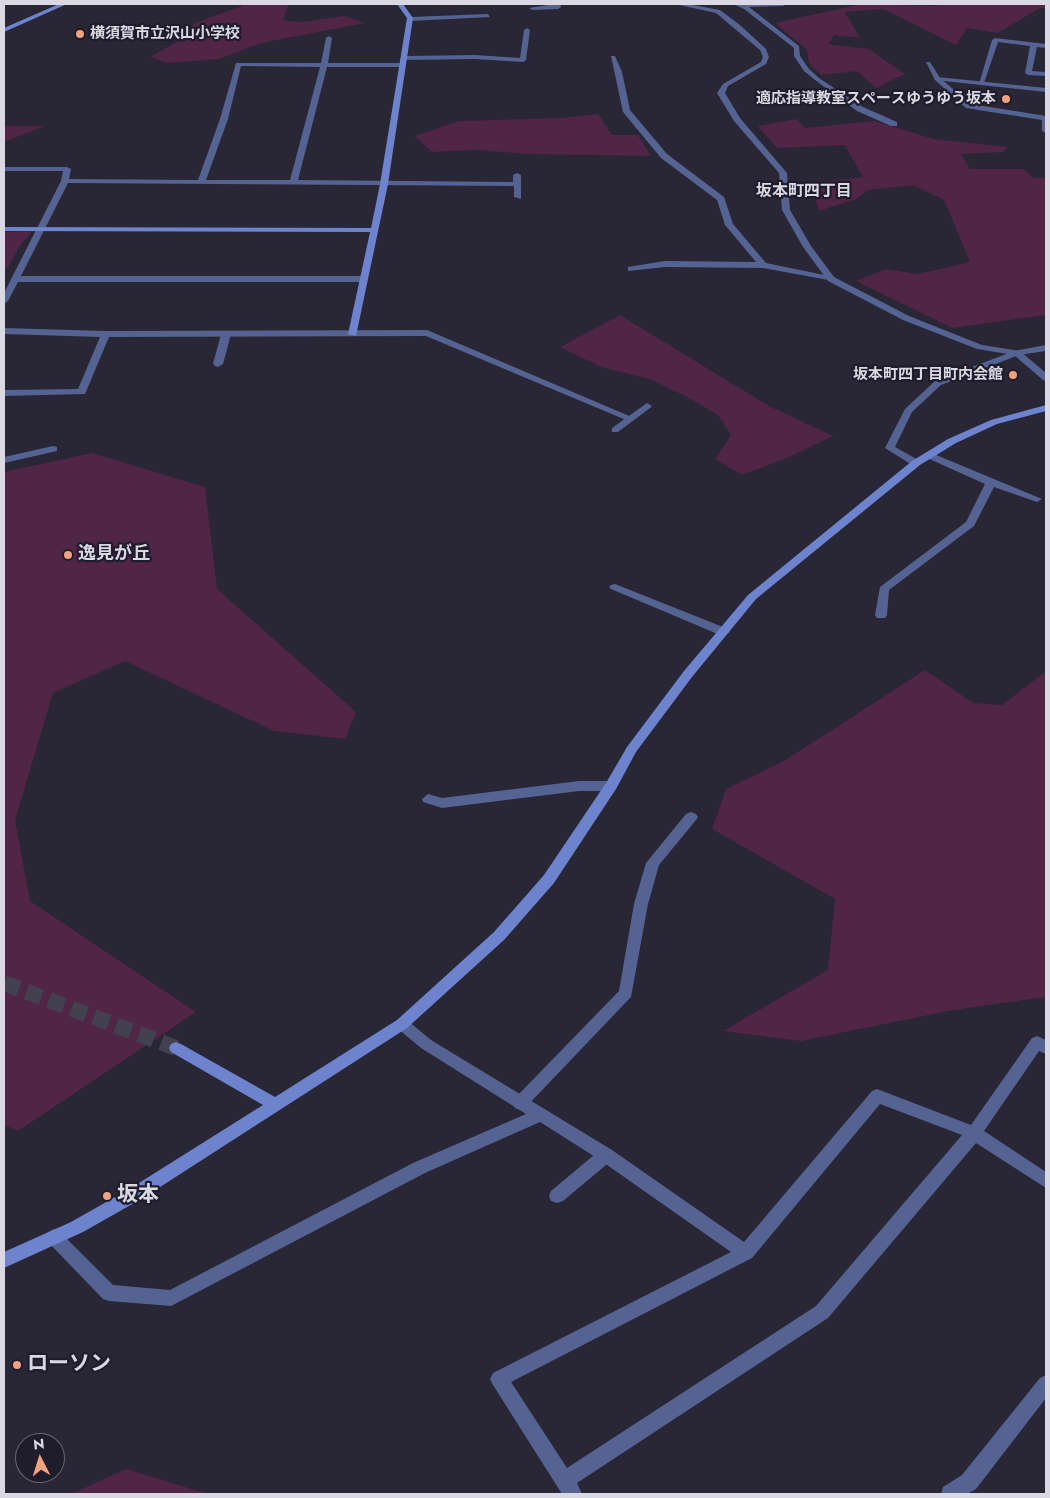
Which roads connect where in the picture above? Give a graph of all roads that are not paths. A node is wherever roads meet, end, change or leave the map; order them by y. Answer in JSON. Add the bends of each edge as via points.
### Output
{"nodes":[{"id":1,"x":64,"y":4,"type":"edge"},
{"id":2,"x":400,"y":4,"type":"edge"},
{"id":3,"x":557,"y":4,"type":"edge"},
{"id":4,"x":678,"y":4,"type":"edge"},
{"id":5,"x":783,"y":4,"type":"edge"},
{"id":6,"x":739,"y":5,"type":"edge"},
{"id":7,"x":532,"y":8,"type":"dead end"},
{"id":8,"x":488,"y":16,"type":"dead end"},
{"id":9,"x":410,"y":19,"type":"junction"},
{"id":10,"x":4,"y":30,"type":"edge"},
{"id":11,"x":528,"y":30,"type":"dead end"},
{"id":12,"x":329,"y":38,"type":"dead end"},
{"id":13,"x":1034,"y":44,"type":"junction"},
{"id":14,"x":1046,"y":46,"type":"edge"},
{"id":15,"x":613,"y":57,"type":"dead end"},
{"id":16,"x":404,"y":62,"type":"junction"},
{"id":17,"x":928,"y":63,"type":"dead end"},
{"id":18,"x":324,"y":65,"type":"junction"},
{"id":19,"x":1046,"y":74,"type":"edge"},
{"id":20,"x":937,"y":79,"type":"junction"},
{"id":21,"x":981,"y":84,"type":"junction"},
{"id":22,"x":1046,"y":90,"type":"edge"},
{"id":23,"x":894,"y":124,"type":"dead end"},
{"id":24,"x":1046,"y":131,"type":"edge"},
{"id":25,"x":4,"y":169,"type":"edge"},
{"id":26,"x":64,"y":181,"type":"junction"},
{"id":27,"x":201,"y":183,"type":"junction"},
{"id":28,"x":293,"y":184,"type":"junction"},
{"id":29,"x":384,"y":184,"type":"junction"},
{"id":30,"x":518,"y":197,"type":"dead end"},
{"id":31,"x":42,"y":228,"type":"junction"},
{"id":32,"x":4,"y":229,"type":"edge"},
{"id":33,"x":374,"y":230,"type":"junction"},
{"id":34,"x":763,"y":265,"type":"junction"},
{"id":35,"x":631,"y":270,"type":"dead end"},
{"id":36,"x":15,"y":279,"type":"junction"},
{"id":37,"x":363,"y":279,"type":"junction"},
{"id":38,"x":831,"y":279,"type":"junction"},
{"id":39,"x":4,"y":301,"type":"edge"},
{"id":40,"x":4,"y":331,"type":"edge"},
{"id":41,"x":106,"y":334,"type":"junction"},
{"id":42,"x":226,"y":334,"type":"junction"},
{"id":43,"x":353,"y":334,"type":"junction"},
{"id":44,"x":1046,"y":348,"type":"edge"},
{"id":45,"x":1017,"y":353,"type":"junction"},
{"id":46,"x":218,"y":364,"type":"dead end"},
{"id":47,"x":1046,"y":378,"type":"edge"},
{"id":48,"x":4,"y":393,"type":"edge"},
{"id":49,"x":647,"y":406,"type":"dead end"},
{"id":50,"x":1046,"y":408,"type":"edge"},
{"id":51,"x":629,"y":418,"type":"junction"},
{"id":52,"x":615,"y":430,"type":"dead end"},
{"id":53,"x":53,"y":449,"type":"dead end"},
{"id":54,"x":929,"y":455,"type":"junction"},
{"id":55,"x":4,"y":460,"type":"edge"},
{"id":56,"x":916,"y":463,"type":"junction"},
{"id":57,"x":991,"y":482,"type":"junction"},
{"id":58,"x":1037,"y":499,"type":"dead end"},
{"id":59,"x":615,"y":587,"type":"dead end"},
{"id":60,"x":881,"y":615,"type":"dead end"},
{"id":61,"x":724,"y":632,"type":"junction"},
{"id":62,"x":611,"y":786,"type":"junction"},
{"id":63,"x":428,"y":799,"type":"dead end"},
{"id":64,"x":691,"y":817,"type":"dead end"},
{"id":65,"x":402,"y":1024,"type":"junction"},
{"id":66,"x":176,"y":1048,"type":"tunnel mouth"},
{"id":67,"x":1046,"y":1048,"type":"edge"},
{"id":68,"x":520,"y":1103,"type":"junction"},
{"id":69,"x":275,"y":1104,"type":"junction"},
{"id":70,"x":540,"y":1115,"type":"junction"},
{"id":71,"x":974,"y":1133,"type":"junction"},
{"id":72,"x":606,"y":1155,"type":"junction"},
{"id":73,"x":1046,"y":1181,"type":"edge"},
{"id":74,"x":557,"y":1196,"type":"dead end"},
{"id":75,"x":54,"y":1237,"type":"junction"},
{"id":76,"x":746,"y":1253,"type":"junction"},
{"id":77,"x":4,"y":1260,"type":"edge"},
{"id":78,"x":1046,"y":1384,"type":"edge"},
{"id":79,"x":568,"y":1488,"type":"edge"},
{"id":80,"x":950,"y":1494,"type":"edge"}],
"edges":[{"from":1,"to":10,"type":"street"},
{"from":2,"to":9,"type":"street"},
{"from":3,"to":7,"type":"street","via":[[558,8]]},
{"from":4,"to":38,"type":"street","via":[[718,11],[763,50],[764,62],[725,85],[720,93],[783,173],[786,210]]},
{"from":5,"to":6,"type":"street"},
{"from":6,"to":23,"type":"street","via":[[797,47],[797,56],[811,74],[860,109]]},
{"from":8,"to":9,"type":"street"},
{"from":9,"to":16,"type":"street"},
{"from":11,"to":16,"type":"street","via":[[523,60],[476,57]]},
{"from":12,"to":18,"type":"street"},
{"from":13,"to":14,"type":"street"},
{"from":13,"to":19,"type":"street","via":[[1028,72]]},
{"from":13,"to":21,"type":"street","via":[[995,40]]},
{"from":15,"to":34,"type":"street","via":[[626,110],[664,156],[721,199],[729,226]]},
{"from":16,"to":18,"type":"street"},
{"from":16,"to":29,"type":"street"},
{"from":17,"to":20,"type":"street"},
{"from":18,"to":27,"type":"street","via":[[238,64],[224,119]]},
{"from":18,"to":28,"type":"street"},
{"from":20,"to":21,"type":"street"},
{"from":20,"to":24,"type":"street","via":[[969,106],[1046,118]]},
{"from":21,"to":22,"type":"street"},
{"from":25,"to":26,"type":"street","via":[[67,169]]},
{"from":26,"to":27,"type":"street"},
{"from":26,"to":31,"type":"street"},
{"from":27,"to":28,"type":"street"},
{"from":28,"to":29,"type":"street"},
{"from":29,"to":30,"type":"street","via":[[517,180]]},
{"from":29,"to":33,"type":"street"},
{"from":31,"to":32,"type":"street"},
{"from":31,"to":33,"type":"street"},
{"from":31,"to":36,"type":"street"},
{"from":33,"to":37,"type":"street"},
{"from":34,"to":35,"type":"street","via":[[665,264]]},
{"from":34,"to":38,"type":"street"},
{"from":36,"to":37,"type":"street"},
{"from":36,"to":39,"type":"street"},
{"from":37,"to":43,"type":"street"},
{"from":38,"to":45,"type":"street","via":[[906,318],[980,347]]},
{"from":40,"to":41,"type":"street"},
{"from":41,"to":42,"type":"street"},
{"from":41,"to":48,"type":"street","via":[[82,392]]},
{"from":42,"to":43,"type":"street"},
{"from":42,"to":46,"type":"street"},
{"from":43,"to":51,"type":"street","via":[[427,333]]},
{"from":44,"to":45,"type":"street"},
{"from":45,"to":47,"type":"street"},
{"from":45,"to":56,"type":"street","via":[[938,383],[908,412],[890,448]]},
{"from":49,"to":51,"type":"street"},
{"from":50,"to":54,"type":"street","via":[[994,422]]},
{"from":51,"to":52,"type":"street"},
{"from":53,"to":55,"type":"street"},
{"from":54,"to":56,"type":"street"},
{"from":54,"to":57,"type":"street"},
{"from":56,"to":61,"type":"street","via":[[752,597]]},
{"from":57,"to":58,"type":"street"},
{"from":57,"to":60,"type":"street","via":[[970,524],[884,589]]},
{"from":59,"to":61,"type":"street"},
{"from":61,"to":62,"type":"street","via":[[688,674],[632,750]]},
{"from":62,"to":63,"type":"street","via":[[579,786],[442,803]]},
{"from":62,"to":65,"type":"street","via":[[526,907],[499,936]]},
{"from":64,"to":68,"type":"street","via":[[653,863],[641,904],[626,993]]},
{"from":65,"to":68,"type":"street","via":[[426,1044]]},
{"from":65,"to":69,"type":"street"},
{"from":66,"to":69,"type":"street"},
{"from":67,"to":71,"type":"street","via":[[1037,1042]]},
{"from":68,"to":70,"type":"street"},
{"from":69,"to":75,"type":"street","via":[[136,1193]]},
{"from":70,"to":72,"type":"street"},
{"from":70,"to":75,"type":"street","via":[[419,1168],[171,1298],[109,1293]]},
{"from":71,"to":73,"type":"street"},
{"from":71,"to":76,"type":"street","via":[[877,1096]]},
{"from":71,"to":79,"type":"street","via":[[822,1312]]},
{"from":72,"to":74,"type":"street"},
{"from":72,"to":76,"type":"street"},
{"from":75,"to":77,"type":"street"},
{"from":76,"to":79,"type":"street","via":[[499,1380]]},
{"from":78,"to":80,"type":"street","via":[[969,1482]]}]}
